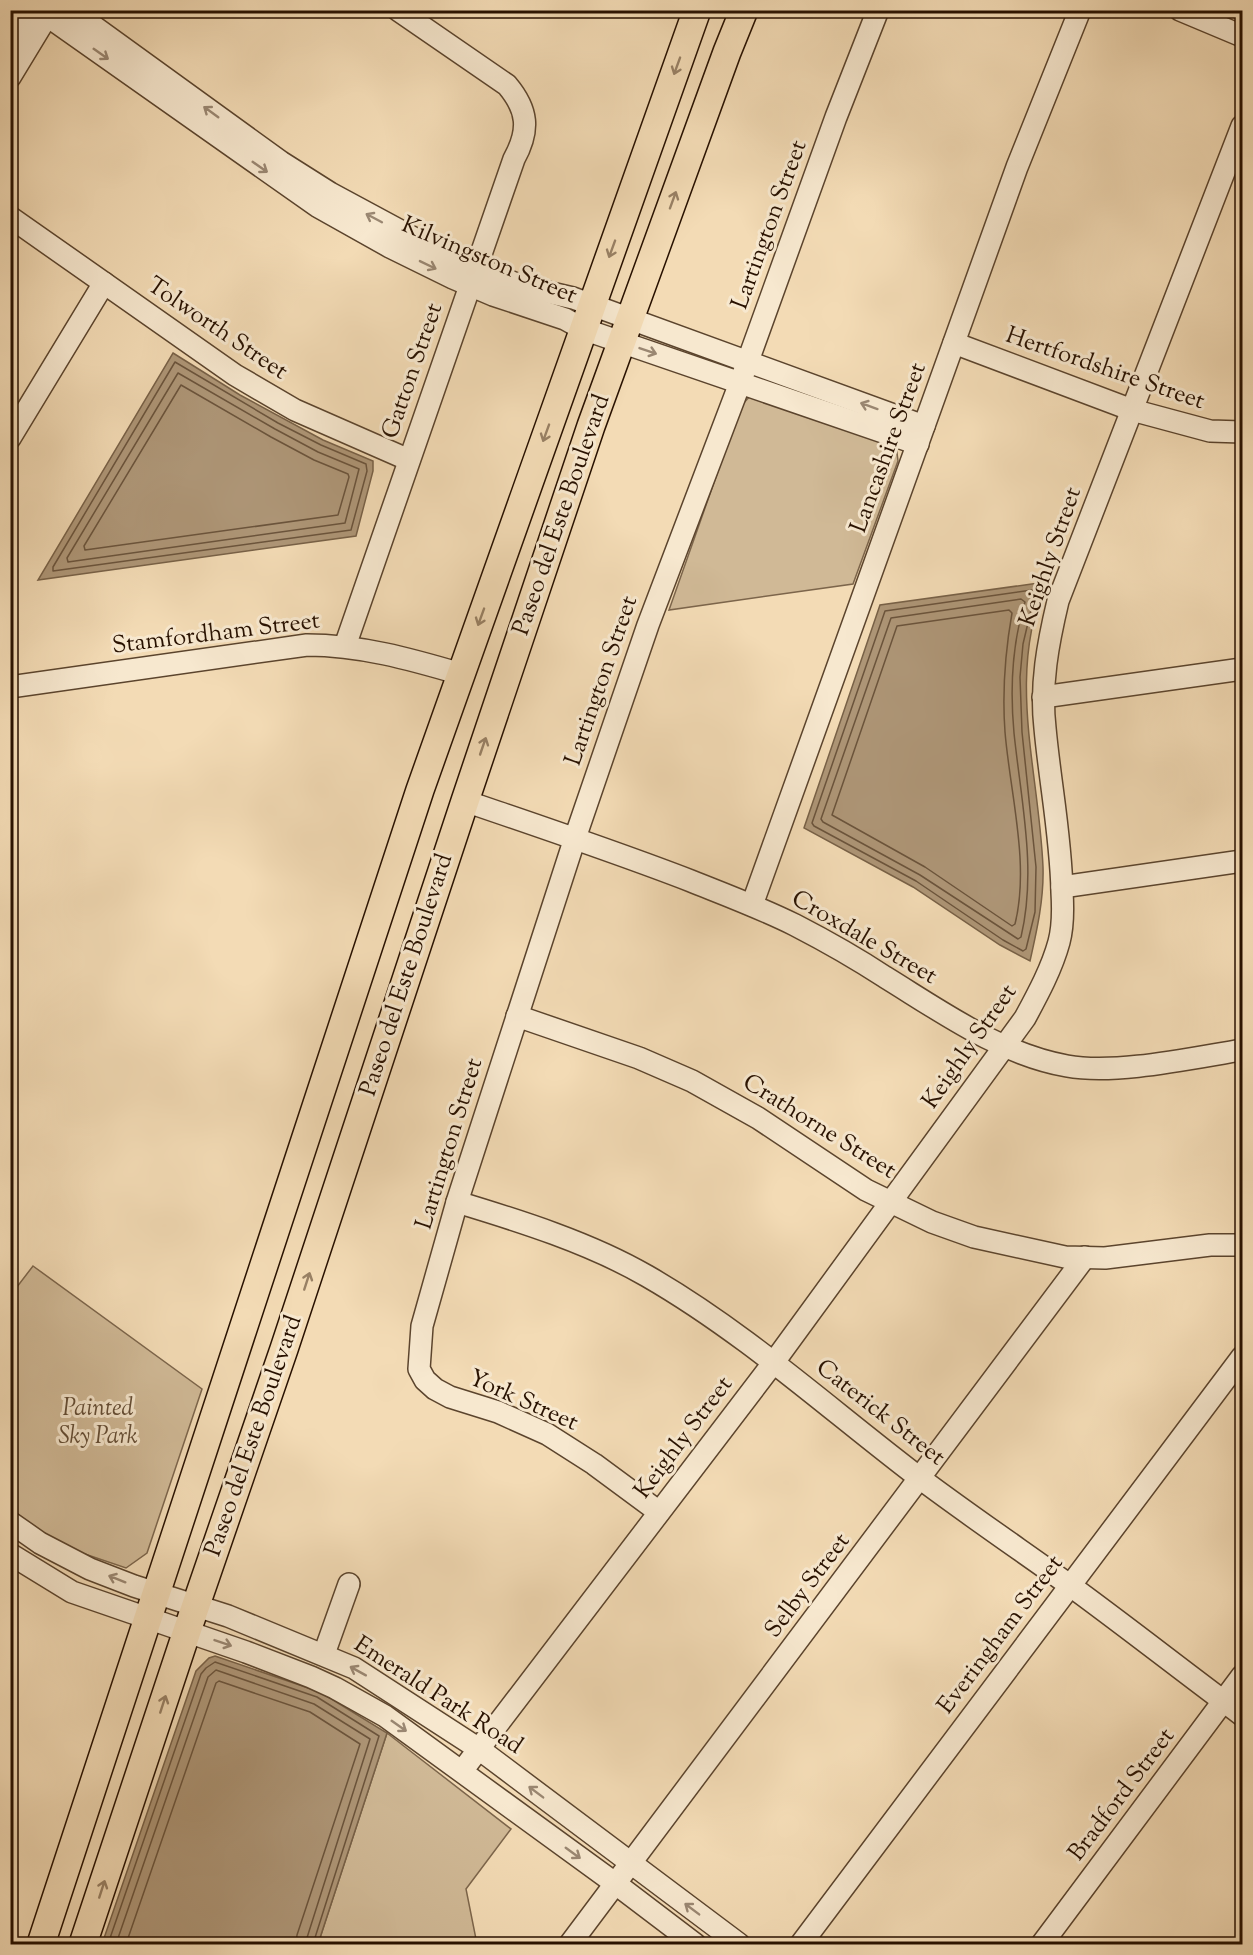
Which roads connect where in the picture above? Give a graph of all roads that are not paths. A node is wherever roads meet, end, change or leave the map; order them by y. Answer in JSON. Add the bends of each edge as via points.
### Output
{"nodes":[{"id":1,"x":398,"y":10,"type":"edge"},
{"id":2,"x":697,"y":10,"type":"edge"},
{"id":3,"x":744,"y":10,"type":"edge"},
{"id":4,"x":878,"y":10,"type":"edge"},
{"id":5,"x":1080,"y":10,"type":"edge"},
{"id":6,"x":1180,"y":10,"type":"edge"},
{"id":7,"x":49,"y":14,"type":"edge"},
{"id":8,"x":1242,"y":36,"type":"edge"},
{"id":9,"x":10,"y":43,"type":"edge"},
{"id":10,"x":10,"y":76,"type":"edge"},
{"id":11,"x":1242,"y":126,"type":"edge"},
{"id":12,"x":10,"y":217,"type":"edge"},
{"id":13,"x":473,"y":276,"type":"junction"},
{"id":14,"x":104,"y":283,"type":"junction"},
{"id":15,"x":588,"y":317,"type":"junction"},
{"id":16,"x":626,"y":331,"type":"junction"},
{"id":17,"x":954,"y":343,"type":"junction"},
{"id":18,"x":747,"y":362,"type":"junction"},
{"id":19,"x":740,"y":382,"type":"junction"},
{"id":20,"x":1132,"y":410,"type":"junction"},
{"id":21,"x":1242,"y":432,"type":"edge"},
{"id":22,"x":921,"y":435,"type":"junction"},
{"id":23,"x":10,"y":438,"type":"edge"},
{"id":24,"x":409,"y":460,"type":"junction"},
{"id":25,"x":345,"y":646,"type":"junction"},
{"id":26,"x":1242,"y":669,"type":"edge"},
{"id":27,"x":461,"y":674,"type":"junction"},
{"id":28,"x":10,"y":687,"type":"edge"},
{"id":29,"x":1043,"y":697,"type":"junction"},
{"id":30,"x":465,"y":801,"type":"junction"},
{"id":31,"x":575,"y":838,"type":"junction"},
{"id":32,"x":1242,"y":861,"type":"edge"},
{"id":33,"x":1062,"y":887,"type":"junction"},
{"id":34,"x":753,"y":906,"type":"junction"},
{"id":35,"x":517,"y":1016,"type":"junction"},
{"id":36,"x":1004,"y":1045,"type":"junction"},
{"id":37,"x":1242,"y":1050,"type":"edge"},
{"id":38,"x":891,"y":1201,"type":"junction"},
{"id":39,"x":457,"y":1202,"type":"junction"},
{"id":40,"x":1242,"y":1245,"type":"edge"},
{"id":41,"x":1085,"y":1257,"type":"junction"},
{"id":42,"x":1242,"y":1357,"type":"edge"},
{"id":43,"x":774,"y":1362,"type":"junction"},
{"id":44,"x":424,"y":1380,"type":"joint"},
{"id":45,"x":920,"y":1478,"type":"junction"},
{"id":46,"x":659,"y":1512,"type":"junction"},
{"id":47,"x":10,"y":1522,"type":"edge"},
{"id":48,"x":10,"y":1554,"type":"edge"},
{"id":49,"x":349,"y":1584,"type":"dead end"},
{"id":50,"x":1070,"y":1585,"type":"junction"},
{"id":51,"x":152,"y":1605,"type":"junction"},
{"id":52,"x":192,"y":1619,"type":"junction"},
{"id":53,"x":324,"y":1654,"type":"junction"},
{"id":54,"x":1242,"y":1676,"type":"edge"},
{"id":55,"x":1224,"y":1701,"type":"junction"},
{"id":56,"x":1242,"y":1715,"type":"edge"},
{"id":57,"x":479,"y":1749,"type":"junction"},
{"id":58,"x":462,"y":1771,"type":"junction"},
{"id":59,"x":632,"y":1864,"type":"junction"},
{"id":60,"x":616,"y":1884,"type":"junction"},
{"id":61,"x":40,"y":1944,"type":"edge"},
{"id":62,"x":83,"y":1944,"type":"edge"},
{"id":63,"x":570,"y":1944,"type":"edge"},
{"id":64,"x":695,"y":1944,"type":"edge"},
{"id":65,"x":739,"y":1944,"type":"edge"},
{"id":66,"x":801,"y":1944,"type":"edge"},
{"id":67,"x":1042,"y":1944,"type":"edge"}],
"edges":[{"from":1,"to":13,"type":"street","name":"Gatton Street","via":[[507,85],[524,113],[522,145]]},
{"from":2,"to":15,"type":"main road","name":"Paseo del Este Boulevard","one_way":true},
{"from":16,"to":3,"type":"main road","name":"Paseo del Este Boulevard","one_way":true},
{"from":4,"to":18,"type":"street","name":"Lartington Street"},
{"from":5,"to":17,"type":"street","name":"Lancashire Street","via":[[1017,167]]},
{"from":6,"to":8,"type":"street"},
{"from":7,"to":9,"type":"street"},
{"from":7,"to":10,"type":"street"},
{"from":7,"to":13,"type":"street","name":"Kilvingston Street","via":[[317,207],[390,247]]},
{"from":11,"to":20,"type":"street","name":"Keighly Street"},
{"from":12,"to":14,"type":"street","name":"Tolworth Street"},
{"from":13,"to":15,"type":"street","name":"Kilvingston Street","via":[[573,298]]},
{"from":13,"to":24,"type":"street","name":"Gatton Street"},
{"from":14,"to":23,"type":"street"},
{"from":14,"to":24,"type":"street","name":"Tolworth Street","via":[[235,375],[285,404]]},
{"from":15,"to":16,"type":"street","name":"Kilvingston Street"},
{"from":15,"to":27,"type":"main road","name":"Paseo del Este Boulevard","one_way":true},
{"from":16,"to":18,"type":"street","name":"Kilvingston Street"},
{"from":16,"to":19,"type":"street","name":"Kilvingston Street","one_way":true},
{"from":30,"to":16,"type":"main road","name":"Paseo del Este Boulevard","one_way":true},
{"from":17,"to":20,"type":"street","name":"Hertfordshire Street"},
{"from":17,"to":22,"type":"street","name":"Lancashire Street"},
{"from":18,"to":19,"type":"street","name":"Lartington Street"},
{"from":22,"to":18,"type":"street","name":"Kilvingston Street","one_way":true},
{"from":19,"to":22,"type":"street","name":"Kilvingston Street"},
{"from":19,"to":31,"type":"street","name":"Lartington Street","via":[[648,625]]},
{"from":20,"to":21,"type":"street","name":"Hertfordshire Street","via":[[1210,431]]},
{"from":20,"to":29,"type":"street","name":"Keighly Street","via":[[1058,601],[1048,643]]},
{"from":22,"to":34,"type":"street","name":"Lancashire Street"},
{"from":24,"to":25,"type":"street","name":"Gatton Street"},
{"from":25,"to":27,"type":"street","name":"Stamfordham Street","via":[[392,654]]},
{"from":25,"to":28,"type":"street","name":"Stamfordham Street","via":[[307,645]]},
{"from":26,"to":29,"type":"street"},
{"from":27,"to":51,"type":"main road","name":"Paseo del Este Boulevard"},
{"from":29,"to":33,"type":"street","name":"Keighly Street"},
{"from":30,"to":31,"type":"street","name":"Croxdale Street"},
{"from":52,"to":30,"type":"main road","name":"Paseo del Este Boulevard","one_way":true},
{"from":31,"to":34,"type":"street","name":"Croxdale Street"},
{"from":31,"to":35,"type":"street","name":"Lartington Street"},
{"from":32,"to":33,"type":"street"},
{"from":33,"to":36,"type":"street","name":"Keighly Street","via":[[1059,942],[1038,994]]},
{"from":34,"to":36,"type":"street","name":"Croxdale Street","via":[[845,952],[944,1015]]},
{"from":35,"to":38,"type":"street","name":"Crathorne Street","via":[[639,1058],[692,1081],[758,1118],[866,1190]]},
{"from":35,"to":39,"type":"street","name":"Lartington Street"},
{"from":36,"to":37,"type":"street","name":"Croxdale Street","via":[[1053,1062],[1093,1069]]},
{"from":36,"to":38,"type":"street","name":"Keighly Street"},
{"from":38,"to":41,"type":"street","name":"Crathorne Street","via":[[932,1222],[975,1237],[1065,1257]]},
{"from":38,"to":43,"type":"street","name":"Keighly Street"},
{"from":39,"to":43,"type":"street","name":"Caterick Street","via":[[554,1234],[644,1274]]},
{"from":39,"to":44,"type":"street","name":"Lartington Street","via":[[422,1326],[419,1369]]},
{"from":40,"to":41,"type":"street","name":"Crathorne Street"},
{"from":41,"to":45,"type":"street","name":"Selby Street"},
{"from":42,"to":50,"type":"street","name":"Everingham Street"},
{"from":43,"to":45,"type":"street","name":"Caterick Street"},
{"from":43,"to":46,"type":"street","name":"Keighly Street"},
{"from":44,"to":46,"type":"street","name":"York Street","via":[[450,1397],[498,1412],[547,1434]]},
{"from":45,"to":50,"type":"street","name":"Caterick Street"},
{"from":45,"to":59,"type":"street","name":"Selby Street"},
{"from":46,"to":57,"type":"street","name":"Keighly Street"},
{"from":51,"to":47,"type":"street","name":"Emerald Park Road","one_way":true},
{"from":48,"to":51,"type":"street","via":[[72,1592]]},
{"from":49,"to":53,"type":"street"},
{"from":50,"to":55,"type":"street","name":"Caterick Street"},
{"from":50,"to":66,"type":"street","name":"Everingham Street"},
{"from":51,"to":52,"type":"street","name":"Emerald Park Road"},
{"from":51,"to":61,"type":"main road","name":"Paseo del Este Boulevard"},
{"from":52,"to":53,"type":"street","name":"Emerald Park Road","via":[[228,1616]]},
{"from":52,"to":58,"type":"street","name":"Emerald Park Road","one_way":true,"via":[[246,1652],[335,1688],[385,1716]]},
{"from":62,"to":52,"type":"main road","name":"Paseo del Este Boulevard","one_way":true},
{"from":57,"to":53,"type":"street","name":"Emerald Park Road","one_way":true,"via":[[364,1674]]},
{"from":54,"to":55,"type":"street","name":"Bradford Street"},
{"from":55,"to":56,"type":"street","name":"Caterick Street"},
{"from":55,"to":67,"type":"street","name":"Bradford Street"},
{"from":57,"to":58,"type":"street","name":"Keighly Street"},
{"from":59,"to":57,"type":"street","name":"Emerald Park Road","one_way":true},
{"from":58,"to":60,"type":"street","name":"Emerald Park Road","one_way":true},
{"from":59,"to":60,"type":"street","name":"Selby Street"},
{"from":65,"to":59,"type":"street","name":"Emerald Park Road","one_way":true},
{"from":60,"to":63,"type":"street","name":"Selby Street"},
{"from":60,"to":64,"type":"street","name":"Emerald Park Road"}]}
